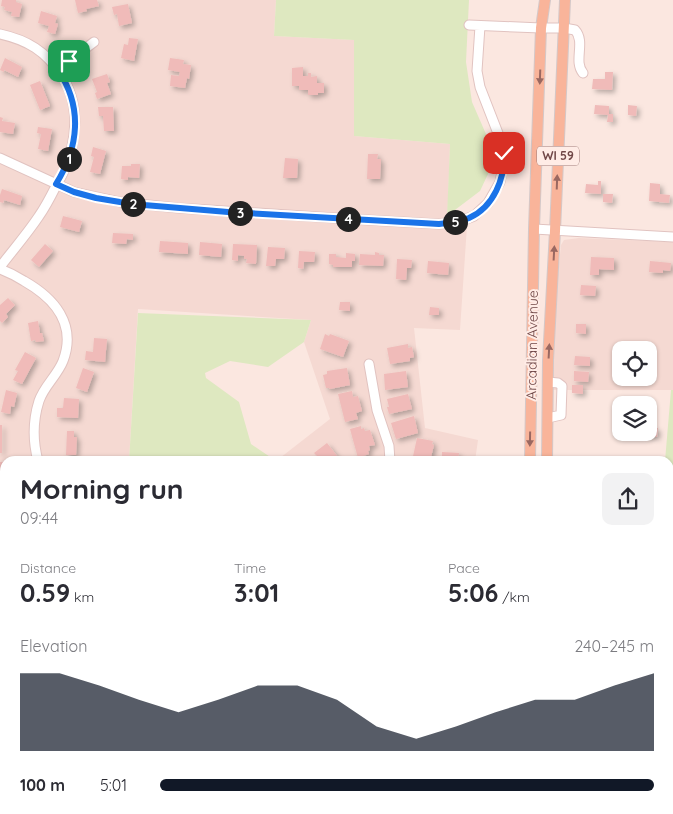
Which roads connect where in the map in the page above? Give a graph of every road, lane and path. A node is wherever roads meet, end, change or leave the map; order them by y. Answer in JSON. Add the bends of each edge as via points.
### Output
{"nodes":[{"id":1,"x":545,"y":0,"type":"edge"},
{"id":2,"x":565,"y":0,"type":"edge"},
{"id":3,"x":469,"y":25,"type":"dead end"},
{"id":4,"x":480,"y":26,"type":"junction"},
{"id":5,"x":542,"y":28,"type":"junction"},
{"id":6,"x":564,"y":28,"type":"junction"},
{"id":7,"x":0,"y":34,"type":"edge"},
{"id":8,"x":94,"y":42,"type":"dead end"},
{"id":9,"x":58,"y":70,"type":"junction"},
{"id":10,"x":583,"y":73,"type":"dead end"},
{"id":11,"x":0,"y":158,"type":"edge"},
{"id":12,"x":56,"y":184,"type":"junction"},
{"id":13,"x":534,"y":229,"type":"junction"},
{"id":14,"x":555,"y":231,"type":"junction"},
{"id":15,"x":673,"y":237,"type":"edge"},
{"id":16,"x":0,"y":268,"type":"edge"},
{"id":17,"x":369,"y":364,"type":"dead end"},
{"id":18,"x":530,"y":417,"type":"junction"},
{"id":19,"x":548,"y":418,"type":"junction"},
{"id":20,"x":37,"y":456,"type":"edge"},
{"id":21,"x":390,"y":456,"type":"edge"},
{"id":22,"x":530,"y":456,"type":"edge"},
{"id":23,"x":547,"y":456,"type":"edge"}],
"edges":[{"from":1,"to":5,"type":"main road","number":"WI 59"},
{"from":2,"to":6,"type":"main road","number":"WI 59"},
{"from":3,"to":4,"type":"street"},
{"from":4,"to":5,"type":"street"},
{"from":4,"to":12,"type":"street","via":[[477,71],[480,87],[502,141],[504,162],[503,174],[493,196],[468,219],[439,224],[178,208],[104,199]]},
{"from":5,"to":6,"type":"street"},
{"from":5,"to":13,"type":"main road","number":"WI 59","one_way":true},
{"from":6,"to":10,"type":"street","via":[[576,30],[580,35],[579,66]]},
{"from":14,"to":6,"type":"main road","number":"WI 59","one_way":true},
{"from":7,"to":9,"type":"street","via":[[33,46]]},
{"from":8,"to":9,"type":"street"},
{"from":9,"to":12,"type":"street","via":[[69,89],[76,117],[70,155]]},
{"from":11,"to":12,"type":"street"},
{"from":12,"to":16,"type":"street","via":[[39,216]]},
{"from":13,"to":14,"type":"street"},
{"from":13,"to":18,"type":"main road","name":"Arcadian Avenue","number":"WI 59"},
{"from":14,"to":15,"type":"street"},
{"from":19,"to":14,"type":"main road","name":"Arcadian Avenue","number":"WI 59","one_way":true},
{"from":16,"to":20,"type":"street","via":[[44,293],[60,313],[66,331],[63,360],[44,390],[37,410],[34,432]]},
{"from":17,"to":21,"type":"street"},
{"from":18,"to":19,"type":"main road"},
{"from":18,"to":22,"type":"main road","name":"Arcadian Avenue","number":"WI 59","one_way":true},
{"from":19,"to":23,"type":"main road","name":"Arcadian Avenue","number":"WI 59"}]}
